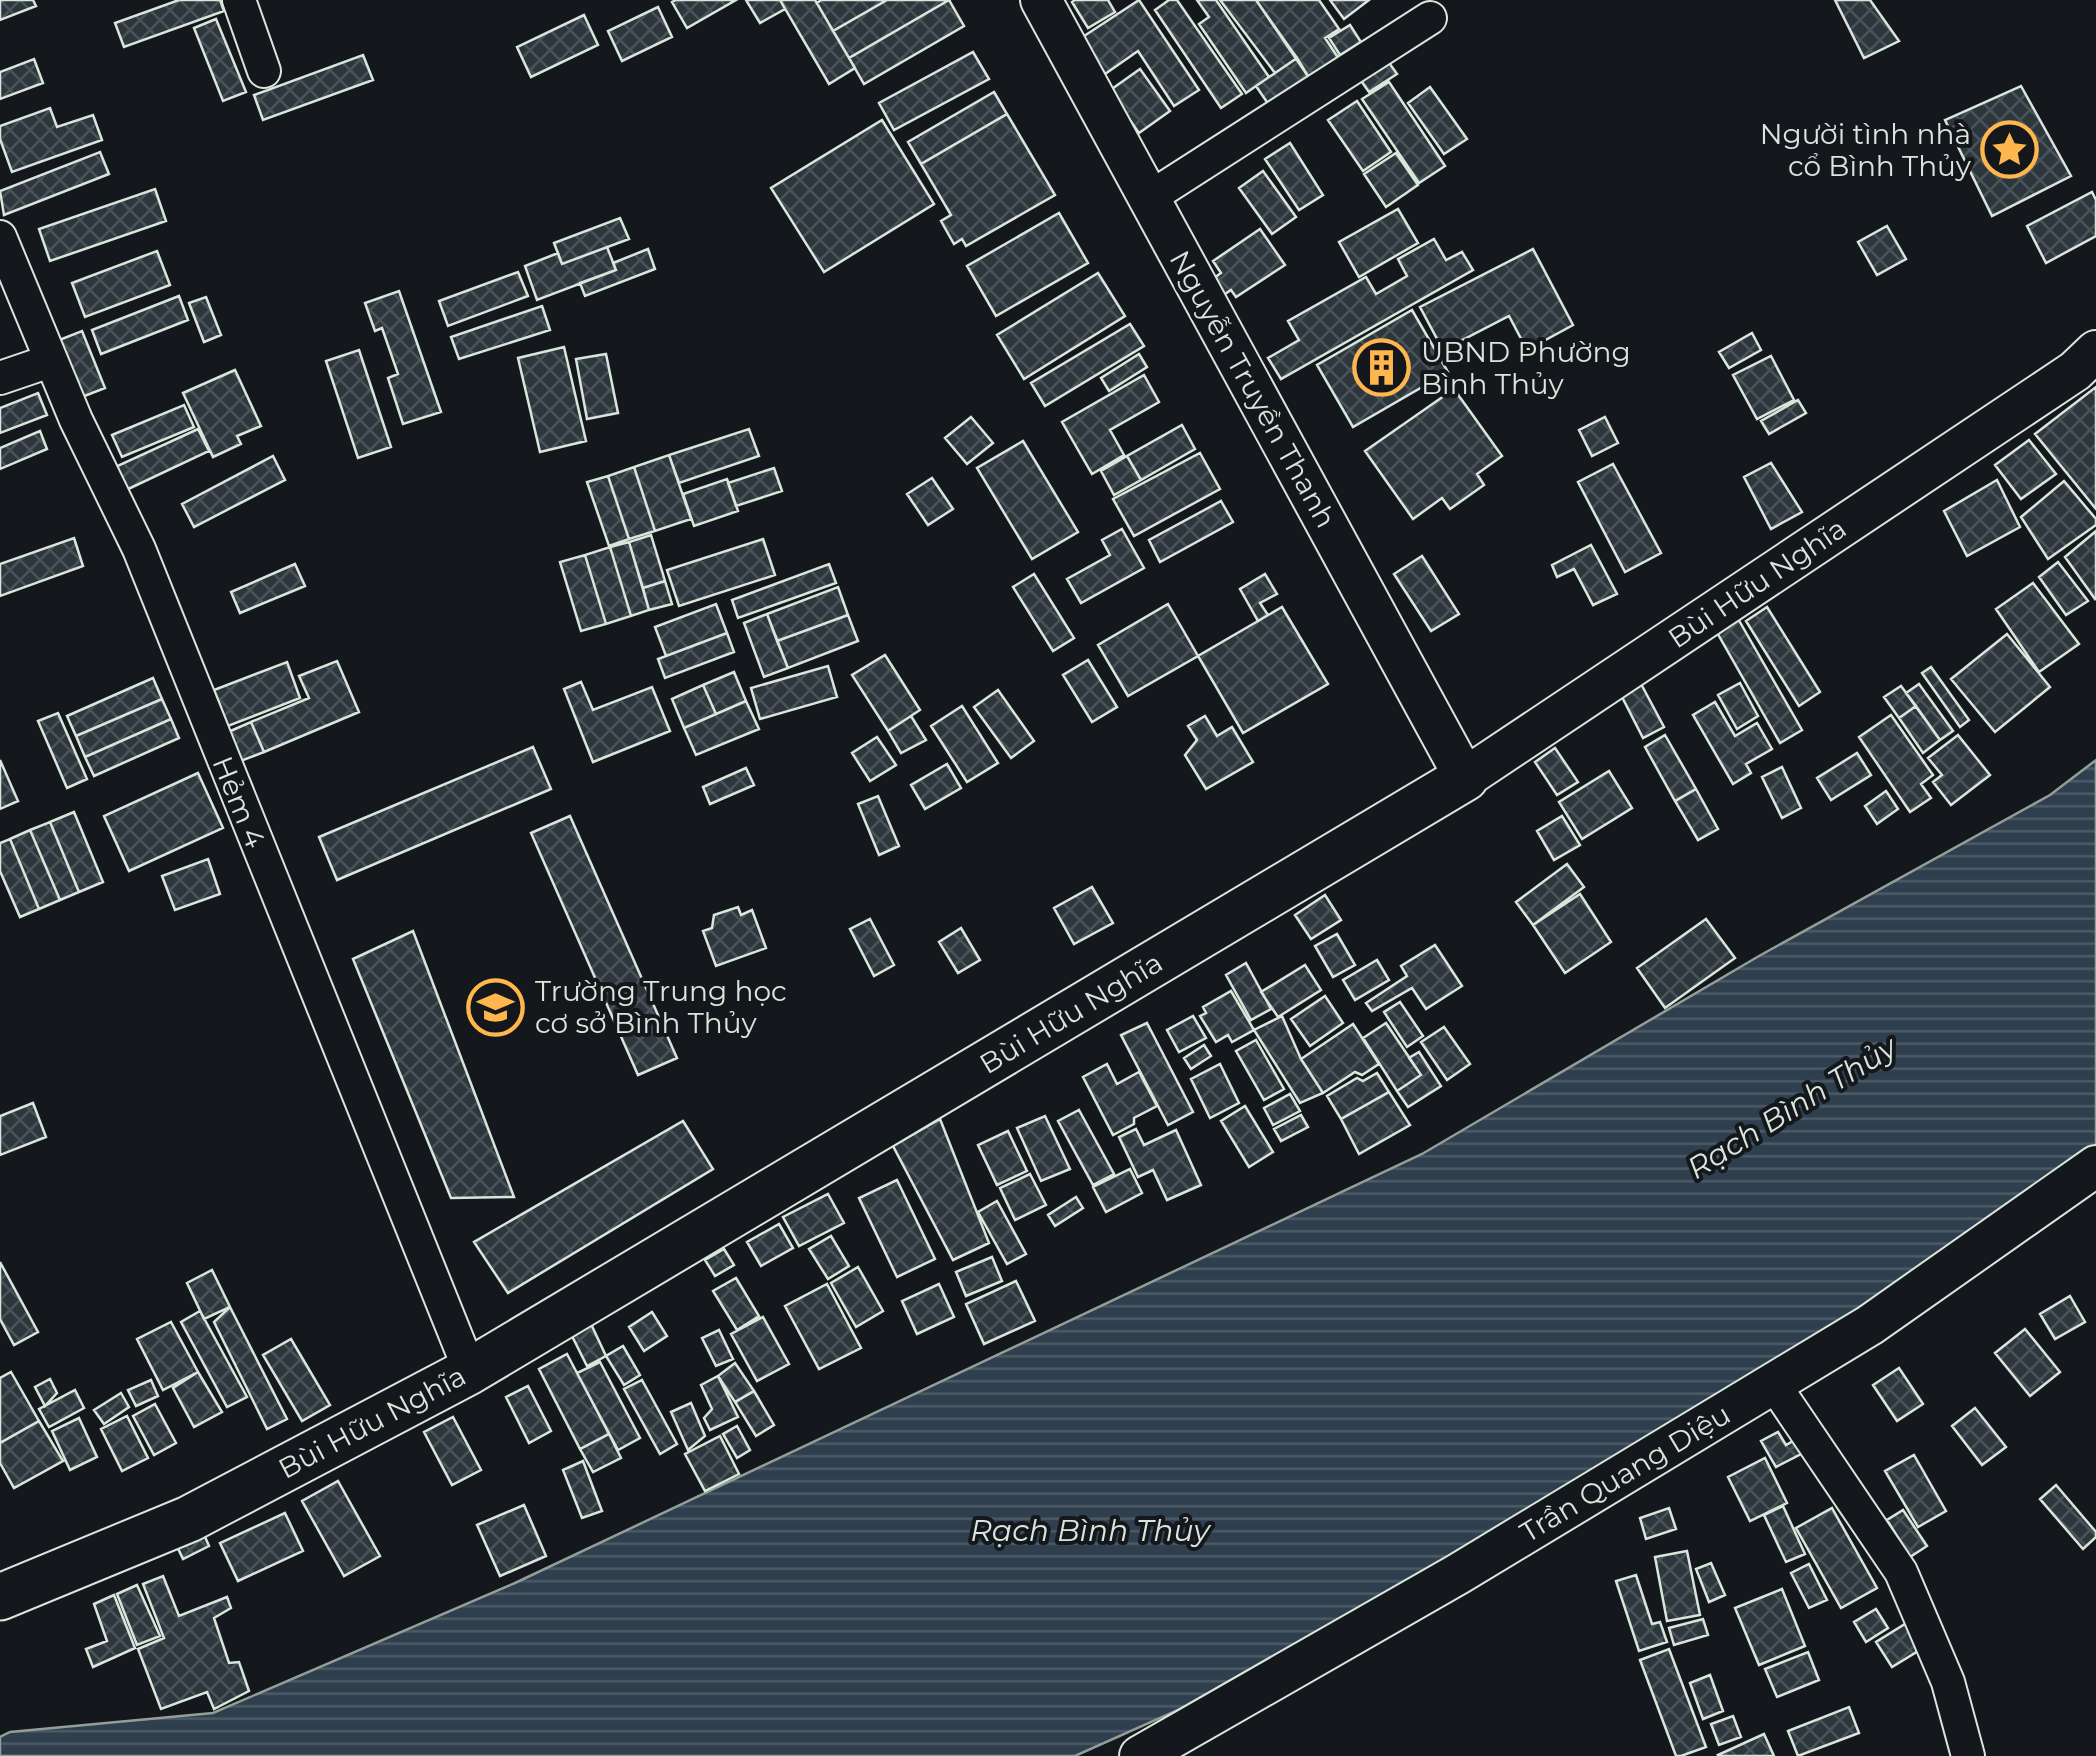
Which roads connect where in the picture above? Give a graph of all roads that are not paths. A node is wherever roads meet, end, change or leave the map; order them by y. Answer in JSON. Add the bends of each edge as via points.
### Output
{"nodes":[{"id":1,"x":239,"y":0,"type":"edge"},
{"id":2,"x":1041,"y":0,"type":"edge"},
{"id":3,"x":1430,"y":18,"type":"dead end"},
{"id":4,"x":264,"y":71,"type":"dead end"},
{"id":5,"x":1149,"y":198,"type":"junction"},
{"id":6,"x":0,"y":237,"type":"edge"},
{"id":7,"x":2096,"y":351,"type":"edge"},
{"id":8,"x":50,"y":361,"type":"junction"},
{"id":9,"x":0,"y":378,"type":"edge"},
{"id":10,"x":1465,"y":778,"type":"junction"},
{"id":11,"x":2096,"y":1166,"type":"edge"},
{"id":12,"x":470,"y":1370,"type":"junction"},
{"id":13,"x":1774,"y":1384,"type":"junction"},
{"id":14,"x":0,"y":1597,"type":"edge"},
{"id":15,"x":1140,"y":1756,"type":"edge"},
{"id":16,"x":1968,"y":1756,"type":"edge"}],
"edges":[{"from":1,"to":4,"type":"street"},
{"from":2,"to":5,"type":"street","name":"Nguyễn Truyền Thanh"},
{"from":3,"to":5,"type":"street"},
{"from":5,"to":10,"type":"street","name":"Nguyễn Truyền Thanh"},
{"from":6,"to":8,"type":"street","name":"Hẻm 4"},
{"from":7,"to":10,"type":"street","name":"Bùi Hữu Nghĩa"},
{"from":8,"to":9,"type":"street"},
{"from":8,"to":12,"type":"street","name":"Hẻm 4","via":[[138,549]]},
{"from":10,"to":12,"type":"main road","name":"Bùi Hữu Nghĩa"},
{"from":11,"to":13,"type":"street","name":"Trần Quang Diệu","via":[[1870,1326]]},
{"from":12,"to":14,"type":"main road","name":"Bùi Hữu Nghĩa","via":[[188,1519]]},
{"from":13,"to":15,"type":"street","name":"Trần Quang Diệu"},
{"from":13,"to":16,"type":"street","via":[[1900,1572],[1948,1682]]}]}
